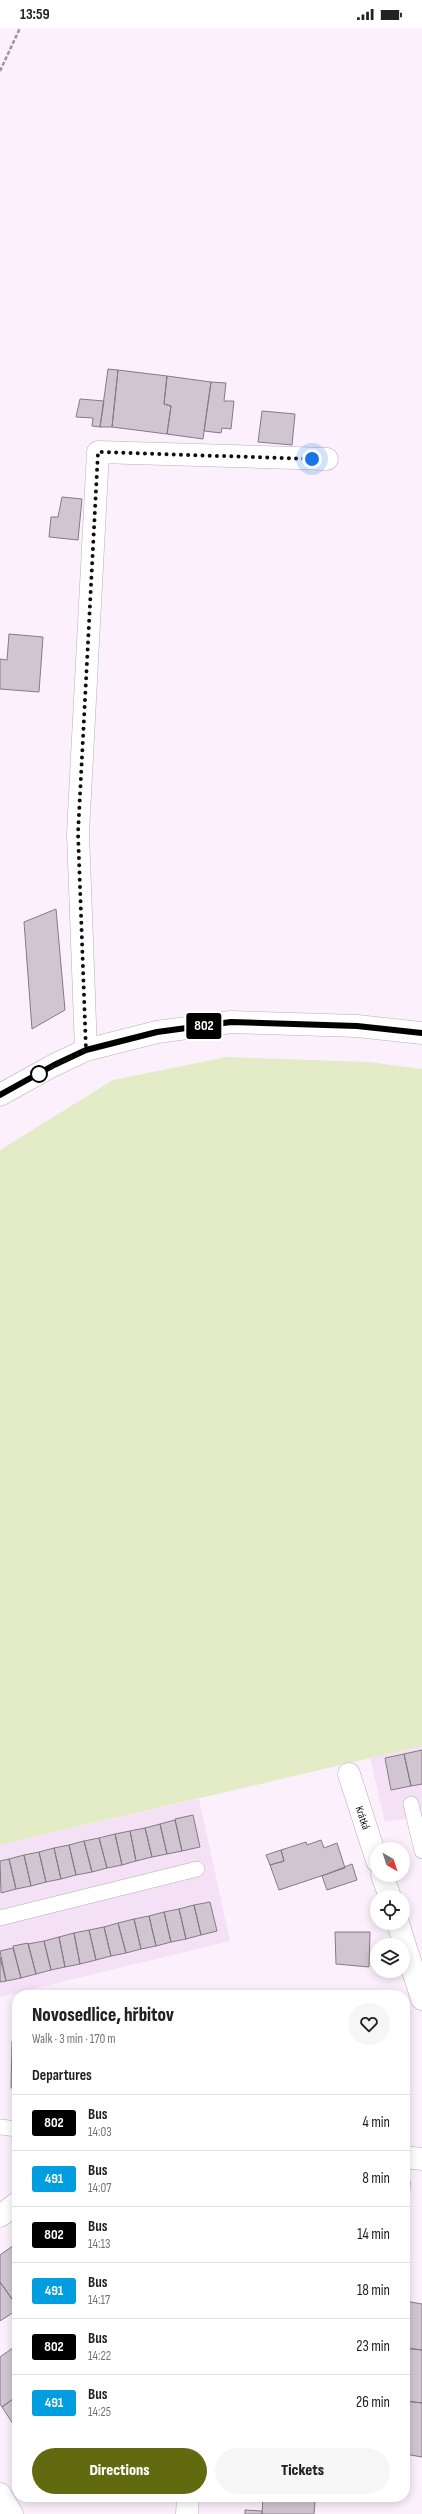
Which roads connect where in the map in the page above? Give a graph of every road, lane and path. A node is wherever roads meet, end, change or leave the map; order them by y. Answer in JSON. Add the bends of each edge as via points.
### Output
{"nodes":[{"id":1,"x":20,"y":28,"type":"edge"},
{"id":2,"x":0,"y":71,"type":"edge"},
{"id":3,"x":327,"y":459,"type":"dead end"},
{"id":4,"x":422,"y":1033,"type":"edge"},
{"id":5,"x":86,"y":1050,"type":"junction"},
{"id":6,"x":0,"y":1096,"type":"edge"},
{"id":7,"x":349,"y":1774,"type":"dead end"},
{"id":8,"x":410,"y":1804,"type":"dead end"},
{"id":9,"x":371,"y":1842,"type":"edge"},
{"id":10,"x":422,"y":1851,"type":"edge"},
{"id":11,"x":197,"y":1869,"type":"dead end"},
{"id":12,"x":0,"y":1918,"type":"edge"},
{"id":13,"x":400,"y":1930,"type":"edge"},
{"id":14,"x":422,"y":1999,"type":"edge"},
{"id":15,"x":0,"y":2127,"type":"edge"},
{"id":16,"x":12,"y":2128,"type":"edge"},
{"id":17,"x":410,"y":2158,"type":"edge"},
{"id":18,"x":422,"y":2159,"type":"edge"},
{"id":19,"x":12,"y":2207,"type":"edge"},
{"id":20,"x":0,"y":2216,"type":"edge"},
{"id":21,"x":0,"y":2494,"type":"edge"},
{"id":22,"x":188,"y":2502,"type":"edge"},
{"id":23,"x":12,"y":2514,"type":"edge"},
{"id":24,"x":187,"y":2514,"type":"edge"}],
"edges":[{"from":1,"to":2,"type":"path"},
{"from":3,"to":5,"type":"street","via":[[98,452],[78,833]]},
{"from":4,"to":5,"type":"street","via":[[357,1026],[231,1022],[157,1032]]},
{"from":5,"to":6,"type":"street"},
{"from":7,"to":9,"type":"street","name":"Krátká"},
{"from":8,"to":10,"type":"lane"},
{"from":11,"to":12,"type":"lane"},
{"from":13,"to":14,"type":"street"},
{"from":15,"to":16,"type":"lane"},
{"from":17,"to":18,"type":"street"},
{"from":19,"to":20,"type":"street"},
{"from":21,"to":23,"type":"street"},
{"from":22,"to":24,"type":"street"}]}
